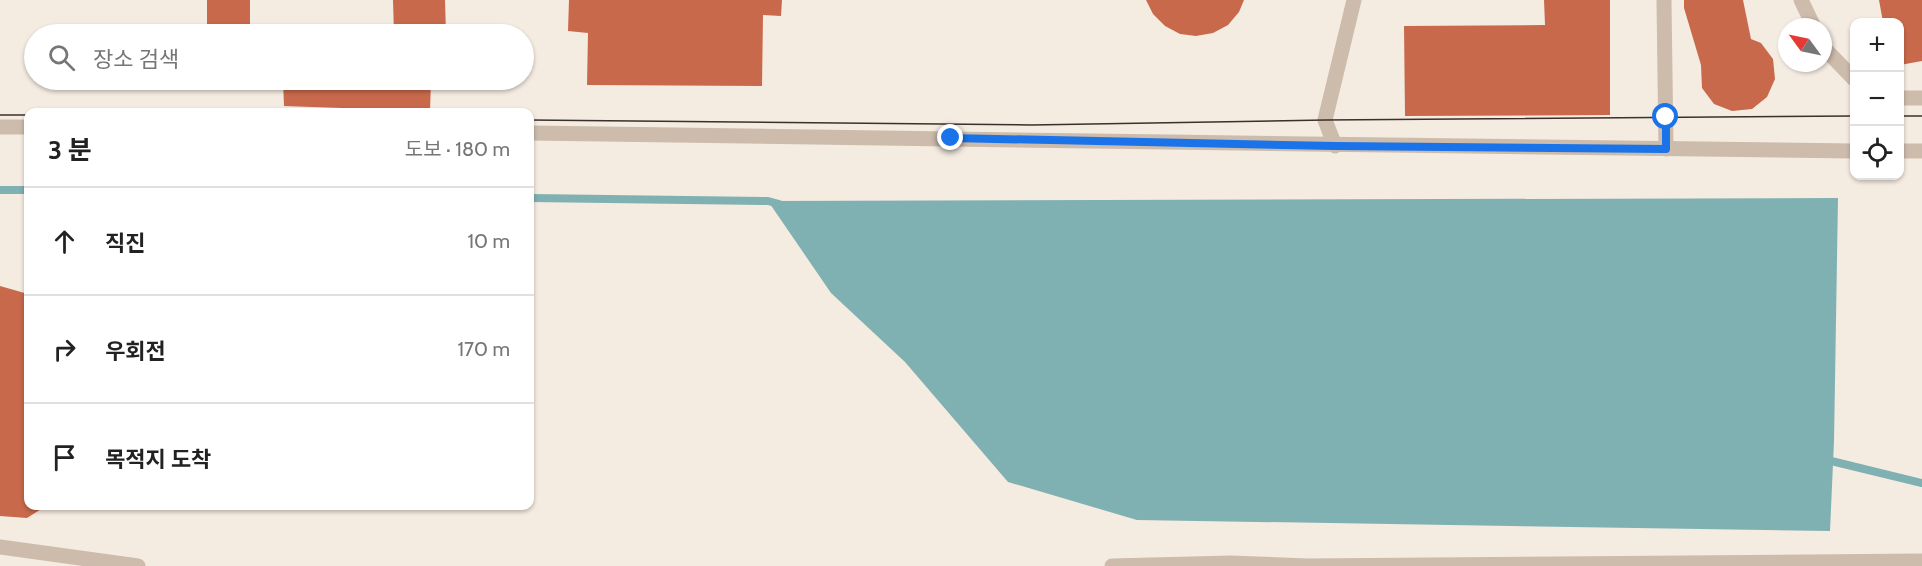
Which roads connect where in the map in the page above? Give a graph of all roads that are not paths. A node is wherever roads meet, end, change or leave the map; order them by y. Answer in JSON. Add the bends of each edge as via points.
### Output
{"nodes":[{"id":1,"x":1354,"y":0,"type":"edge"},
{"id":2,"x":1664,"y":0,"type":"edge"},
{"id":3,"x":1801,"y":0,"type":"edge"},
{"id":4,"x":1810,"y":18,"type":"edge"},
{"id":5,"x":1832,"y":56,"type":"edge"},
{"id":6,"x":1850,"y":75,"type":"edge"},
{"id":7,"x":1904,"y":98,"type":"edge"},
{"id":8,"x":1922,"y":98,"type":"edge"},
{"id":9,"x":0,"y":127,"type":"edge"},
{"id":10,"x":24,"y":127,"type":"edge"},
{"id":11,"x":534,"y":133,"type":"edge"},
{"id":12,"x":1335,"y":146,"type":"junction"},
{"id":13,"x":1666,"y":149,"type":"junction"},
{"id":14,"x":1850,"y":151,"type":"edge"},
{"id":15,"x":1904,"y":151,"type":"edge"},
{"id":16,"x":1922,"y":151,"type":"edge"},
{"id":17,"x":0,"y":547,"type":"edge"},
{"id":18,"x":1922,"y":561,"type":"edge"},
{"id":19,"x":138,"y":566,"type":"edge"},
{"id":20,"x":1112,"y":566,"type":"edge"},
{"id":21,"x":1307,"y":566,"type":"edge"}],
"edges":[{"from":1,"to":12,"type":"street","via":[[1325,120]]},
{"from":2,"to":13,"type":"street"},
{"from":3,"to":4,"type":"street"},
{"from":5,"to":6,"type":"street"},
{"from":7,"to":8,"type":"street"},
{"from":9,"to":10,"type":"street"},
{"from":11,"to":12,"type":"street"},
{"from":12,"to":13,"type":"street"},
{"from":13,"to":14,"type":"street"},
{"from":15,"to":16,"type":"street"},
{"from":17,"to":19,"type":"street"},
{"from":18,"to":21,"type":"street"},
{"from":20,"to":21,"type":"street"}]}
